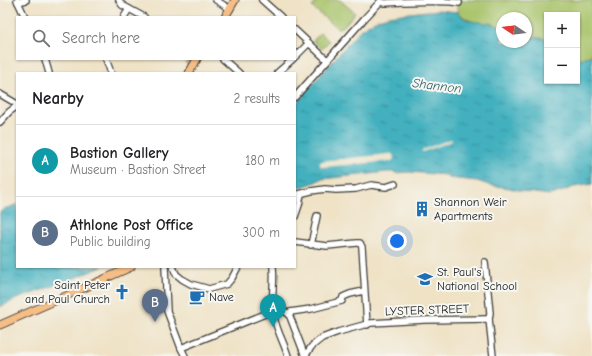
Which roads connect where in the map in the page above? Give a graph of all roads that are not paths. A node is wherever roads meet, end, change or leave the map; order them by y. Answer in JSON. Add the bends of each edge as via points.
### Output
{"nodes":[{"id":1,"x":26,"y":0,"type":"edge"},
{"id":2,"x":119,"y":0,"type":"edge"},
{"id":3,"x":216,"y":0,"type":"edge"},
{"id":4,"x":235,"y":0,"type":"edge"},
{"id":5,"x":262,"y":0,"type":"edge"},
{"id":6,"x":17,"y":1,"type":"edge"},
{"id":7,"x":379,"y":1,"type":"edge"},
{"id":8,"x":459,"y":3,"type":"dead end"},
{"id":9,"x":230,"y":8,"type":"junction"},
{"id":10,"x":129,"y":9,"type":"junction"},
{"id":11,"x":24,"y":16,"type":"edge"},
{"id":12,"x":125,"y":16,"type":"edge"},
{"id":13,"x":142,"y":16,"type":"edge"},
{"id":14,"x":226,"y":16,"type":"edge"},
{"id":15,"x":279,"y":16,"type":"edge"},
{"id":16,"x":296,"y":31,"type":"edge"},
{"id":17,"x":309,"y":42,"type":"junction"},
{"id":18,"x":296,"y":56,"type":"edge"},
{"id":19,"x":45,"y":60,"type":"edge"},
{"id":20,"x":106,"y":60,"type":"edge"},
{"id":21,"x":224,"y":60,"type":"edge"},
{"id":22,"x":292,"y":60,"type":"edge"},
{"id":23,"x":327,"y":60,"type":"junction"},
{"id":24,"x":194,"y":62,"type":"edge"},
{"id":25,"x":49,"y":72,"type":"edge"},
{"id":26,"x":111,"y":72,"type":"edge"},
{"id":27,"x":189,"y":72,"type":"edge"},
{"id":28,"x":238,"y":72,"type":"edge"},
{"id":29,"x":278,"y":72,"type":"edge"},
{"id":30,"x":0,"y":94,"type":"edge"},
{"id":31,"x":296,"y":96,"type":"edge"},
{"id":32,"x":16,"y":104,"type":"edge"},
{"id":33,"x":16,"y":106,"type":"edge"},
{"id":34,"x":0,"y":122,"type":"edge"},
{"id":35,"x":395,"y":184,"type":"dead end"},
{"id":36,"x":298,"y":194,"type":"edge"},
{"id":37,"x":296,"y":214,"type":"edge"},
{"id":38,"x":317,"y":216,"type":"dead end"},
{"id":39,"x":296,"y":242,"type":"edge"},
{"id":40,"x":311,"y":245,"type":"junction"},
{"id":41,"x":485,"y":262,"type":"dead end"},
{"id":42,"x":129,"y":268,"type":"edge"},
{"id":43,"x":165,"y":268,"type":"edge"},
{"id":44,"x":173,"y":268,"type":"edge"},
{"id":45,"x":237,"y":268,"type":"edge"},
{"id":46,"x":273,"y":268,"type":"edge"},
{"id":47,"x":364,"y":291,"type":"junction"},
{"id":48,"x":273,"y":309,"type":"junction"},
{"id":49,"x":288,"y":314,"type":"junction"},
{"id":50,"x":489,"y":319,"type":"junction"},
{"id":51,"x":367,"y":324,"type":"junction"},
{"id":52,"x":0,"y":325,"type":"edge"},
{"id":53,"x":181,"y":348,"type":"junction"},
{"id":54,"x":185,"y":356,"type":"edge"},
{"id":55,"x":288,"y":356,"type":"edge"},
{"id":56,"x":305,"y":356,"type":"edge"},
{"id":57,"x":493,"y":356,"type":"edge"}],
"edges":[{"from":1,"to":6,"type":"street"},
{"from":2,"to":10,"type":"street"},
{"from":3,"to":9,"type":"street"},
{"from":4,"to":9,"type":"main road"},
{"from":5,"to":15,"type":"street"},
{"from":6,"to":11,"type":"street"},
{"from":7,"to":8,"type":"street"},
{"from":7,"to":23,"type":"street"},
{"from":9,"to":14,"type":"main road"},
{"from":10,"to":12,"type":"street"},
{"from":10,"to":13,"type":"street"},
{"from":16,"to":17,"type":"street"},
{"from":17,"to":18,"type":"street"},
{"from":17,"to":23,"type":"street"},
{"from":19,"to":25,"type":"street"},
{"from":20,"to":26,"type":"street"},
{"from":21,"to":28,"type":"street"},
{"from":22,"to":29,"type":"street"},
{"from":23,"to":31,"type":"street"},
{"from":24,"to":27,"type":"main road"},
{"from":30,"to":32,"type":"street"},
{"from":33,"to":34,"type":"street"},
{"from":35,"to":36,"type":"street","via":[[386,187],[372,185],[356,189],[325,189]]},
{"from":36,"to":37,"type":"street","via":[[299,205]]},
{"from":38,"to":40,"type":"street"},
{"from":39,"to":40,"type":"street"},
{"from":40,"to":47,"type":"street","via":[[360,243]]},
{"from":41,"to":50,"type":"street"},
{"from":42,"to":52,"type":"main road"},
{"from":43,"to":53,"type":"street","via":[[167,310]]},
{"from":44,"to":45,"type":"street","via":[[182,279],[209,289],[227,284]]},
{"from":46,"to":48,"type":"street"},
{"from":47,"to":49,"type":"street","via":[[343,297],[342,301]]},
{"from":47,"to":51,"type":"street"},
{"from":48,"to":49,"type":"street"},
{"from":48,"to":53,"type":"street"},
{"from":48,"to":55,"type":"street"},
{"from":49,"to":56,"type":"street"},
{"from":50,"to":51,"type":"street","name":"LYSTER STREET"},
{"from":50,"to":57,"type":"street"},
{"from":51,"to":56,"type":"street","name":"LYSTER STREET","via":[[322,338]]},
{"from":53,"to":54,"type":"street"}]}
